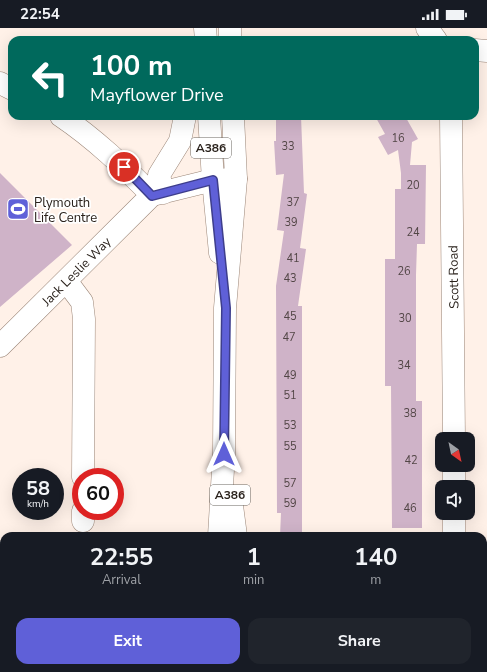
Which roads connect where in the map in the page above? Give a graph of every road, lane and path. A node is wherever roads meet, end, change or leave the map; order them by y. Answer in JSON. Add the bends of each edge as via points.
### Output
{"nodes":[{"id":1,"x":67,"y":120,"type":"edge"},
{"id":2,"x":184,"y":120,"type":"edge"},
{"id":3,"x":209,"y":120,"type":"edge"},
{"id":4,"x":233,"y":120,"type":"edge"},
{"id":5,"x":451,"y":120,"type":"edge"},
{"id":6,"x":236,"y":179,"type":"junction"},
{"id":7,"x":213,"y":180,"type":"junction"},
{"id":8,"x":158,"y":194,"type":"junction"},
{"id":9,"x":67,"y":282,"type":"junction"},
{"id":10,"x":226,"y":308,"type":"junction"},
{"id":11,"x":0,"y":346,"type":"edge"},
{"id":12,"x":454,"y":432,"type":"edge"},
{"id":13,"x":224,"y":454,"type":"junction"},
{"id":14,"x":83,"y":468,"type":"edge"},
{"id":15,"x":454,"y":520,"type":"edge"},
{"id":16,"x":219,"y":532,"type":"edge"},
{"id":17,"x":235,"y":532,"type":"edge"},
{"id":18,"x":454,"y":532,"type":"edge"}],
"edges":[{"from":1,"to":8,"type":"main road"},
{"from":2,"to":8,"type":"main road","via":[[180,141],[159,175]]},
{"from":3,"to":7,"type":"main road","number":"A386"},
{"from":4,"to":6,"type":"main road","number":"A386"},
{"from":5,"to":12,"type":"main road","name":"Scott Road"},
{"from":6,"to":7,"type":"main road"},
{"from":6,"to":10,"type":"main road","number":"A386"},
{"from":7,"to":8,"type":"main road"},
{"from":7,"to":10,"type":"main road","number":"A386"},
{"from":8,"to":9,"type":"main road","name":"Jack Leslie Way"},
{"from":9,"to":11,"type":"main road","name":"Jack Leslie Way"},
{"from":9,"to":14,"type":"main road","via":[[82,302],[84,319]]},
{"from":10,"to":13,"type":"main road","number":"A386"},
{"from":13,"to":16,"type":"main road","number":"A386"},
{"from":13,"to":17,"type":"main road","number":"A386"},
{"from":15,"to":18,"type":"main road"}]}
